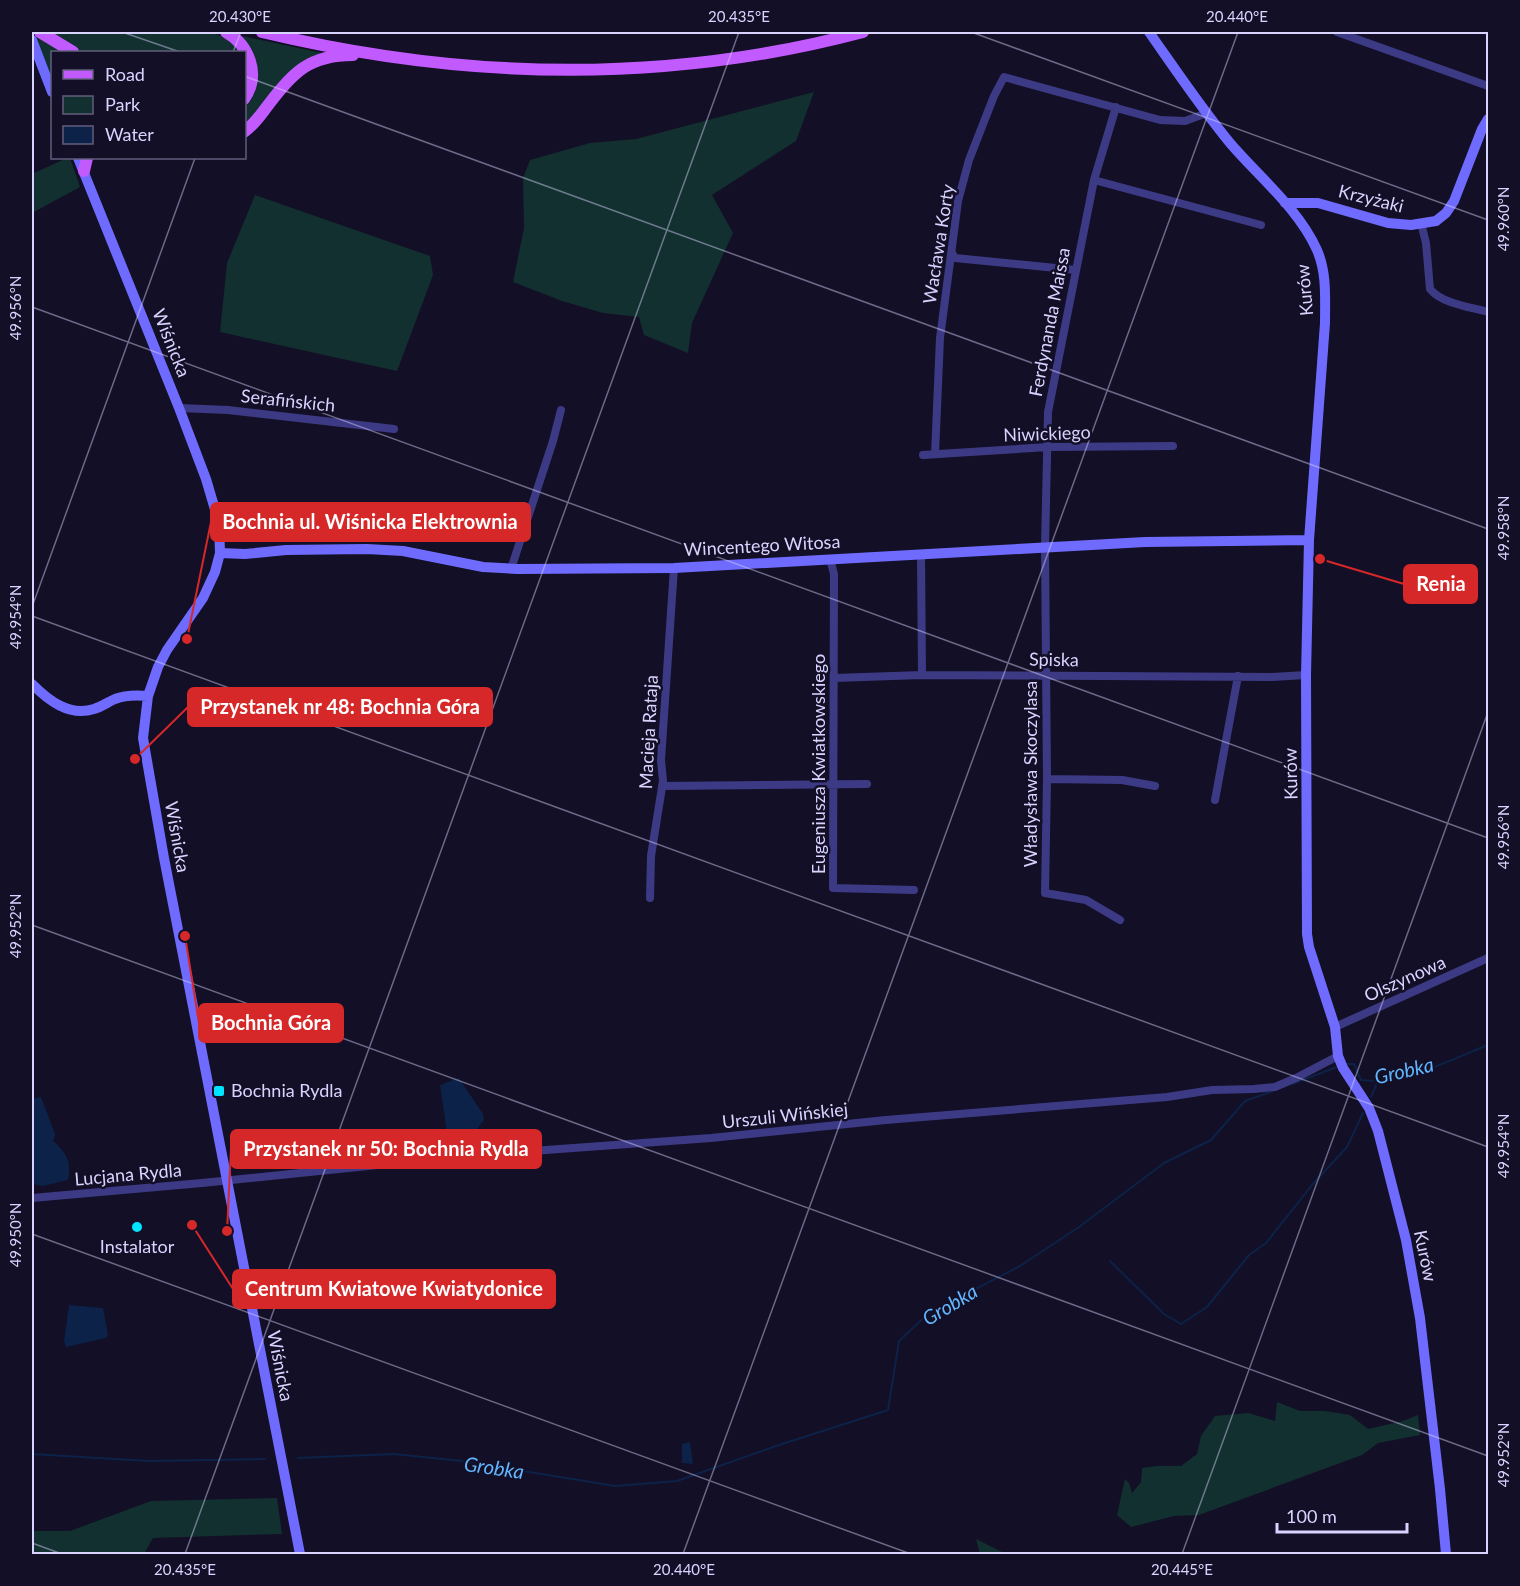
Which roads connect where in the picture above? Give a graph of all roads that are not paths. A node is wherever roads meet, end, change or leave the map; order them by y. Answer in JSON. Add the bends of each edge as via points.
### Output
{"nodes":[{"id":1,"x":40,"y":32,"type":"edge"},
{"id":2,"x":226,"y":32,"type":"edge"},
{"id":3,"x":262,"y":32,"type":"edge"},
{"id":4,"x":863,"y":32,"type":"edge"},
{"id":5,"x":1149,"y":32,"type":"edge"},
{"id":6,"x":1337,"y":32,"type":"edge"},
{"id":7,"x":32,"y":40,"type":"edge"},
{"id":8,"x":71,"y":51,"type":"edge"},
{"id":9,"x":245,"y":51,"type":"edge"},
{"id":10,"x":246,"y":53,"type":"edge"},
{"id":11,"x":379,"y":55,"type":"junction"},
{"id":12,"x":1488,"y":86,"type":"edge"},
{"id":13,"x":51,"y":89,"type":"edge"},
{"id":14,"x":246,"y":95,"type":"edge"},
{"id":15,"x":1116,"y":107,"type":"junction"},
{"id":16,"x":1207,"y":113,"type":"junction"},
{"id":17,"x":1488,"y":120,"type":"edge"},
{"id":18,"x":246,"y":130,"type":"edge"},
{"id":19,"x":78,"y":159,"type":"edge"},
{"id":20,"x":87,"y":159,"type":"edge"},
{"id":21,"x":84,"y":171,"type":"junction"},
{"id":22,"x":1094,"y":180,"type":"junction"},
{"id":23,"x":1285,"y":203,"type":"junction"},
{"id":24,"x":1305,"y":204,"type":"junction"},
{"id":25,"x":1297,"y":218,"type":"junction"},
{"id":26,"x":1421,"y":224,"type":"junction"},
{"id":27,"x":1261,"y":225,"type":"dead end"},
{"id":28,"x":952,"y":253,"type":"junction"},
{"id":29,"x":1076,"y":270,"type":"junction"},
{"id":30,"x":1488,"y":312,"type":"edge"},
{"id":31,"x":179,"y":408,"type":"junction"},
{"id":32,"x":561,"y":410,"type":"dead end"},
{"id":33,"x":394,"y":429,"type":"dead end"},
{"id":34,"x":1173,"y":446,"type":"dead end"},
{"id":35,"x":1048,"y":447,"type":"junction"},
{"id":36,"x":935,"y":454,"type":"junction"},
{"id":37,"x":923,"y":455,"type":"dead end"},
{"id":38,"x":1309,"y":540,"type":"junction"},
{"id":39,"x":1045,"y":547,"type":"junction"},
{"id":40,"x":220,"y":553,"type":"junction"},
{"id":41,"x":921,"y":554,"type":"junction"},
{"id":42,"x":830,"y":559,"type":"junction"},
{"id":43,"x":674,"y":568,"type":"junction"},
{"id":44,"x":511,"y":569,"type":"junction"},
{"id":45,"x":922,"y":675,"type":"junction"},
{"id":46,"x":1046,"y":675,"type":"junction"},
{"id":47,"x":1306,"y":675,"type":"junction"},
{"id":48,"x":1238,"y":676,"type":"junction"},
{"id":49,"x":834,"y":678,"type":"junction"},
{"id":50,"x":32,"y":684,"type":"edge"},
{"id":51,"x":148,"y":696,"type":"junction"},
{"id":52,"x":1047,"y":779,"type":"junction"},
{"id":53,"x":867,"y":784,"type":"dead end"},
{"id":54,"x":833,"y":785,"type":"junction"},
{"id":55,"x":662,"y":786,"type":"junction"},
{"id":56,"x":1155,"y":786,"type":"dead end"},
{"id":57,"x":1215,"y":800,"type":"dead end"},
{"id":58,"x":914,"y":890,"type":"dead end"},
{"id":59,"x":650,"y":898,"type":"dead end"},
{"id":60,"x":1120,"y":920,"type":"dead end"},
{"id":61,"x":1488,"y":958,"type":"edge"},
{"id":62,"x":1335,"y":1027,"type":"junction"},
{"id":63,"x":1340,"y":1061,"type":"junction"},
{"id":64,"x":227,"y":1180,"type":"junction"},
{"id":65,"x":32,"y":1198,"type":"edge"},
{"id":66,"x":300,"y":1554,"type":"edge"},
{"id":67,"x":1446,"y":1554,"type":"edge"}],
"edges":[{"from":1,"to":8,"type":"main road"},
{"from":2,"to":9,"type":"main road"},
{"from":3,"to":11,"type":"main road"},
{"from":4,"to":11,"type":"main road","via":[[749,55],[641,68],[492,69]]},
{"from":5,"to":16,"type":"street","name":"Kurów"},
{"from":6,"to":12,"type":"street"},
{"from":7,"to":13,"type":"street"},
{"from":10,"to":14,"type":"main road","via":[[251,86]]},
{"from":11,"to":18,"type":"main road","via":[[330,56],[310,63],[287,80]]},
{"from":15,"to":16,"type":"street","name":"Wacława Korty","via":[[1174,122]]},
{"from":15,"to":22,"type":"street","name":"Ferdynanda Maissa"},
{"from":15,"to":28,"type":"street","name":"Wacława Korty","via":[[1004,77],[969,160],[958,201]]},
{"from":16,"to":23,"type":"street","name":"Kurów"},
{"from":17,"to":26,"type":"street","name":"Krzyżaki","via":[[1454,201],[1436,221]]},
{"from":19,"to":21,"type":"street","name":"Wiśnicka"},
{"from":20,"to":21,"type":"main road"},
{"from":21,"to":31,"type":"street","name":"Wiśnicka"},
{"from":22,"to":27,"type":"street"},
{"from":22,"to":29,"type":"street","name":"Ferdynanda Maissa"},
{"from":23,"to":24,"type":"street","name":"Krzyżaki"},
{"from":23,"to":25,"type":"street","name":"Kurów"},
{"from":24,"to":25,"type":"street"},
{"from":24,"to":26,"type":"street","name":"Krzyżaki","via":[[1318,203],[1388,223]]},
{"from":25,"to":38,"type":"street","name":"Kurów","via":[[1318,252],[1325,288]]},
{"from":26,"to":30,"type":"street","via":[[1430,289],[1448,300]]},
{"from":28,"to":29,"type":"street","via":[[955,258]]},
{"from":28,"to":36,"type":"street","name":"Wacława Korty","via":[[940,338]]},
{"from":29,"to":35,"type":"street","name":"Ferdynanda Maissa","via":[[1048,412]]},
{"from":31,"to":33,"type":"street","name":"Serafińskich"},
{"from":31,"to":40,"type":"street","name":"Wiśnicka","via":[[219,523]]},
{"from":32,"to":44,"type":"street"},
{"from":34,"to":35,"type":"street","name":"Niwickiego"},
{"from":35,"to":36,"type":"street","name":"Niwickiego"},
{"from":35,"to":39,"type":"street","name":"Ferdynanda Maissa"},
{"from":36,"to":37,"type":"street","name":"Niwickiego"},
{"from":38,"to":39,"type":"street","name":"Wincentego Witosa"},
{"from":38,"to":47,"type":"street","name":"Kurów"},
{"from":39,"to":41,"type":"street","name":"Wincentego Witosa"},
{"from":39,"to":46,"type":"street","name":"Władysława Skoczylasa"},
{"from":40,"to":44,"type":"street","name":"Wincentego Witosa","via":[[394,551]]},
{"from":40,"to":51,"type":"street","name":"Wiśnicka","via":[[203,598],[167,650]]},
{"from":41,"to":42,"type":"street","name":"Wincentego Witosa"},
{"from":41,"to":45,"type":"street"},
{"from":42,"to":43,"type":"street","name":"Wincentego Witosa"},
{"from":42,"to":49,"type":"street","name":"Eugeniusza Kwiatkowskiego","via":[[834,574]]},
{"from":43,"to":44,"type":"street","name":"Wincentego Witosa"},
{"from":43,"to":55,"type":"street","name":"Macieja Rataja"},
{"from":45,"to":46,"type":"street","name":"Spiska"},
{"from":45,"to":49,"type":"street","name":"Spiska"},
{"from":46,"to":48,"type":"street","name":"Spiska"},
{"from":46,"to":52,"type":"street","name":"Władysława Skoczylasa"},
{"from":47,"to":48,"type":"street","name":"Spiska"},
{"from":47,"to":62,"type":"street","name":"Kurów","via":[[1307,934]]},
{"from":48,"to":57,"type":"street"},
{"from":49,"to":54,"type":"street","name":"Eugeniusza Kwiatkowskiego"},
{"from":50,"to":51,"type":"street","via":[[53,702],[71,710],[94,709],[116,698]]},
{"from":51,"to":64,"type":"street","name":"Wiśnicka","via":[[143,738]]},
{"from":52,"to":56,"type":"street","via":[[1122,780]]},
{"from":52,"to":60,"type":"street","name":"Władysława Skoczylasa","via":[[1045,893],[1086,900]]},
{"from":53,"to":54,"type":"street"},
{"from":54,"to":55,"type":"street"},
{"from":54,"to":58,"type":"street","name":"Eugeniusza Kwiatkowskiego","via":[[833,888]]},
{"from":55,"to":59,"type":"street","name":"Macieja Rataja","via":[[651,856]]},
{"from":61,"to":62,"type":"street","name":"Olszynowa"},
{"from":62,"to":63,"type":"street","name":"Kurów"},
{"from":63,"to":64,"type":"street","name":"Urszuli Wińskiej","via":[[1275,1087]]},
{"from":63,"to":67,"type":"street","name":"Kurów","via":[[1369,1108],[1378,1131],[1406,1240],[1421,1330]]},
{"from":64,"to":65,"type":"street","name":"Lucjana Rydla"},
{"from":64,"to":66,"type":"street","name":"Wiśnicka"}]}
